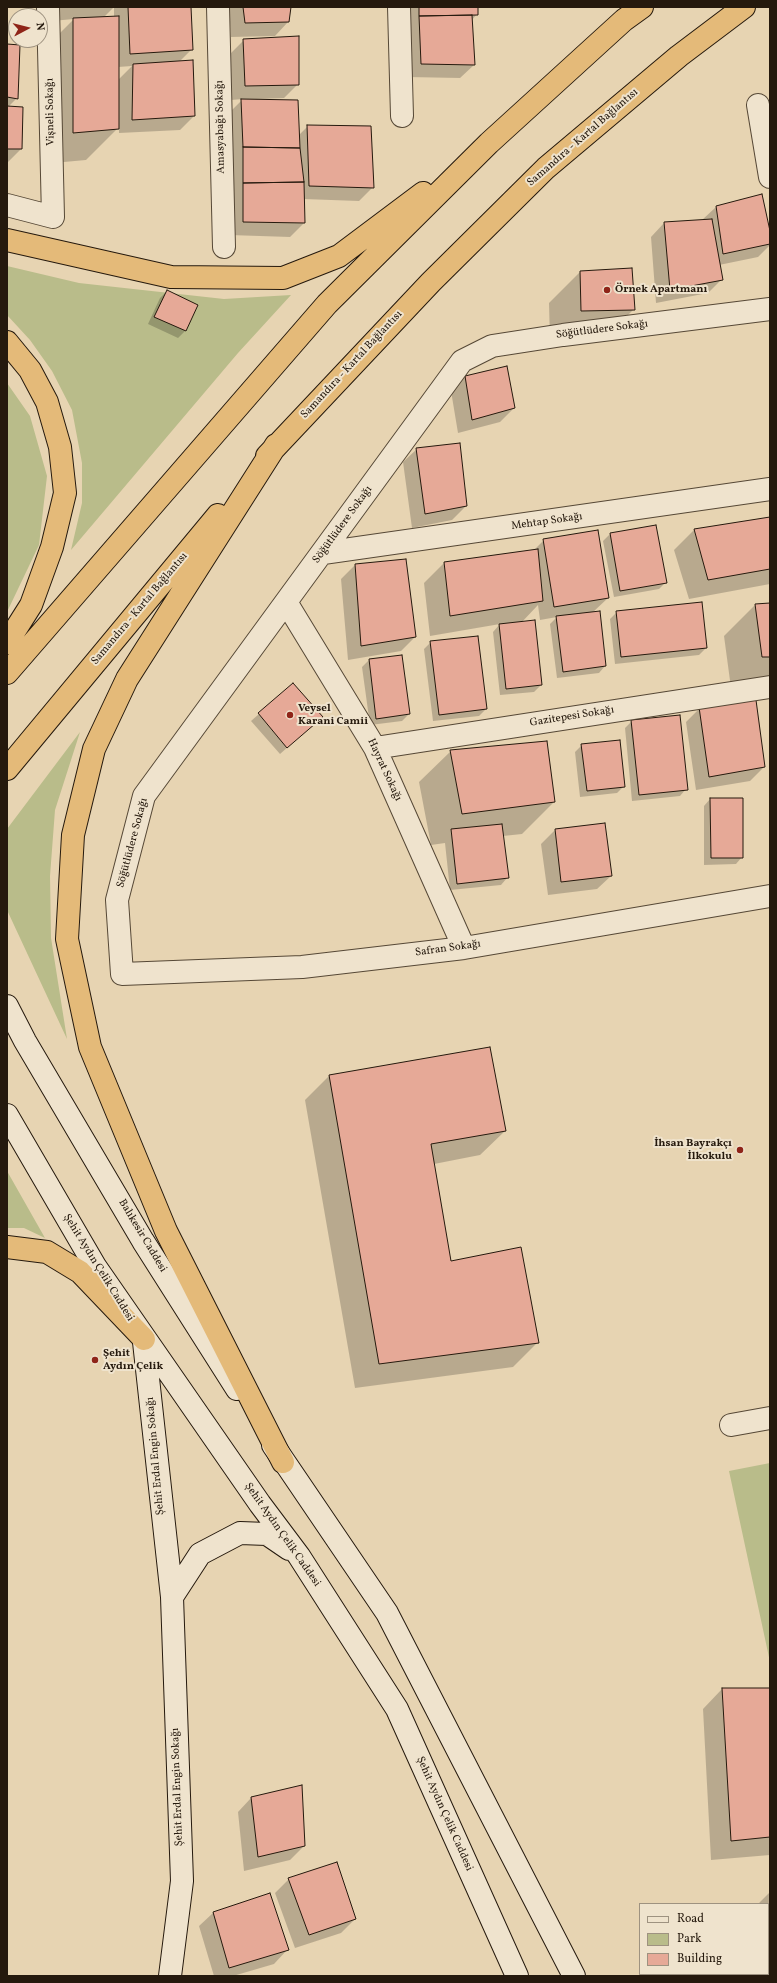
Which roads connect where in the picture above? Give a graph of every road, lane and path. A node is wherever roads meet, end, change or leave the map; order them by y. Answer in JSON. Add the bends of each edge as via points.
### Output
{"nodes":[{"id":1,"x":48,"y":7,"type":"edge"},
{"id":2,"x":218,"y":7,"type":"edge"},
{"id":3,"x":399,"y":7,"type":"edge"},
{"id":4,"x":642,"y":7,"type":"edge"},
{"id":5,"x":744,"y":7,"type":"edge"},
{"id":6,"x":758,"y":105,"type":"dead end"},
{"id":7,"x":402,"y":116,"type":"dead end"},
{"id":8,"x":489,"y":143,"type":"junction"},
{"id":9,"x":770,"y":177,"type":"edge"},
{"id":10,"x":7,"y":205,"type":"edge"},
{"id":11,"x":7,"y":240,"type":"edge"},
{"id":12,"x":224,"y":247,"type":"dead end"},
{"id":13,"x":770,"y":309,"type":"edge"},
{"id":14,"x":7,"y":342,"type":"edge"},
{"id":15,"x":276,"y":444,"type":"junction"},
{"id":16,"x":770,"y":489,"type":"edge"},
{"id":17,"x":323,"y":553,"type":"junction"},
{"id":18,"x":286,"y":602,"type":"junction"},
{"id":19,"x":7,"y":643,"type":"edge"},
{"id":20,"x":7,"y":673,"type":"edge"},
{"id":21,"x":770,"y":687,"type":"edge"},
{"id":22,"x":375,"y":748,"type":"junction"},
{"id":23,"x":7,"y":769,"type":"edge"},
{"id":24,"x":770,"y":896,"type":"edge"},
{"id":25,"x":464,"y":948,"type":"junction"},
{"id":26,"x":122,"y":974,"type":"joint"},
{"id":27,"x":7,"y":1006,"type":"edge"},
{"id":28,"x":7,"y":1115,"type":"edge"},
{"id":29,"x":7,"y":1247,"type":"edge"},
{"id":30,"x":144,"y":1339,"type":"junction"},
{"id":31,"x":770,"y":1418,"type":"edge"},
{"id":32,"x":732,"y":1425,"type":"dead end"},
{"id":33,"x":283,"y":1462,"type":"junction"},
{"id":34,"x":299,"y":1556,"type":"junction"},
{"id":35,"x":172,"y":1597,"type":"junction"},
{"id":36,"x":170,"y":1976,"type":"edge"},
{"id":37,"x":517,"y":1976,"type":"edge"},
{"id":38,"x":574,"y":1976,"type":"edge"}],
"edges":[{"from":1,"to":10,"type":"street","name":"Vişneli Sokağı","via":[[53,217]]},
{"from":2,"to":12,"type":"street","name":"Amasyabağı Sokağı"},
{"from":3,"to":7,"type":"street"},
{"from":4,"to":8,"type":"highway","via":[[624,20]]},
{"from":5,"to":15,"type":"highway","name":"Samandıra - Kartal Bağlantısı","via":[[678,56],[546,168],[431,282]]},
{"from":6,"to":9,"type":"street"},
{"from":8,"to":11,"type":"highway","via":[[339,256],[283,278],[171,277]]},
{"from":8,"to":20,"type":"highway","via":[[327,304]]},
{"from":13,"to":17,"type":"street","name":"Söğütlüdere Sokağı","via":[[492,346],[462,361]]},
{"from":14,"to":19,"type":"highway","via":[[30,370],[47,402],[60,446],[65,494],[52,547],[31,605]]},
{"from":15,"to":23,"type":"highway","name":"Samandıra - Kartal Bağlantısı"},
{"from":15,"to":33,"type":"highway","via":[[127,680],[94,749],[73,835],[67,939],[90,1047],[166,1231]]},
{"from":16,"to":17,"type":"street","name":"Mehtap Sokağı"},
{"from":17,"to":18,"type":"street","name":"Söğütlüdere Sokağı"},
{"from":18,"to":22,"type":"street","name":"Hayrat Sokağı"},
{"from":18,"to":26,"type":"street","name":"Söğütlüdere Sokağı","via":[[144,796],[117,900]]},
{"from":21,"to":22,"type":"street","name":"Gazitepesi Sokağı"},
{"from":22,"to":25,"type":"street","name":"Hayrat Sokağı"},
{"from":24,"to":25,"type":"street","name":"Safran Sokağı"},
{"from":25,"to":26,"type":"street","name":"Safran Sokağı","via":[[302,967]]},
{"from":27,"to":33,"type":"street","name":"Balıkesir Caddesi","via":[[143,1241]]},
{"from":28,"to":30,"type":"street","name":"Şehit Aydın Çelik Caddesi","via":[[95,1266]]},
{"from":29,"to":30,"type":"highway","via":[[48,1252],[80,1272]]},
{"from":30,"to":34,"type":"street","name":"Şehit Aydın Çelik Caddesi"},
{"from":30,"to":35,"type":"street","name":"Şehit Erdal Engin Sokağı"},
{"from":31,"to":32,"type":"street"},
{"from":33,"to":38,"type":"street","via":[[387,1613]]},
{"from":34,"to":35,"type":"street","via":[[267,1534],[240,1533],[200,1554]]},
{"from":34,"to":37,"type":"street","name":"Şehit Aydın Çelik Caddesi","via":[[397,1709]]},
{"from":35,"to":36,"type":"street","name":"Şehit Erdal Engin Sokağı","via":[[182,1881]]}]}
